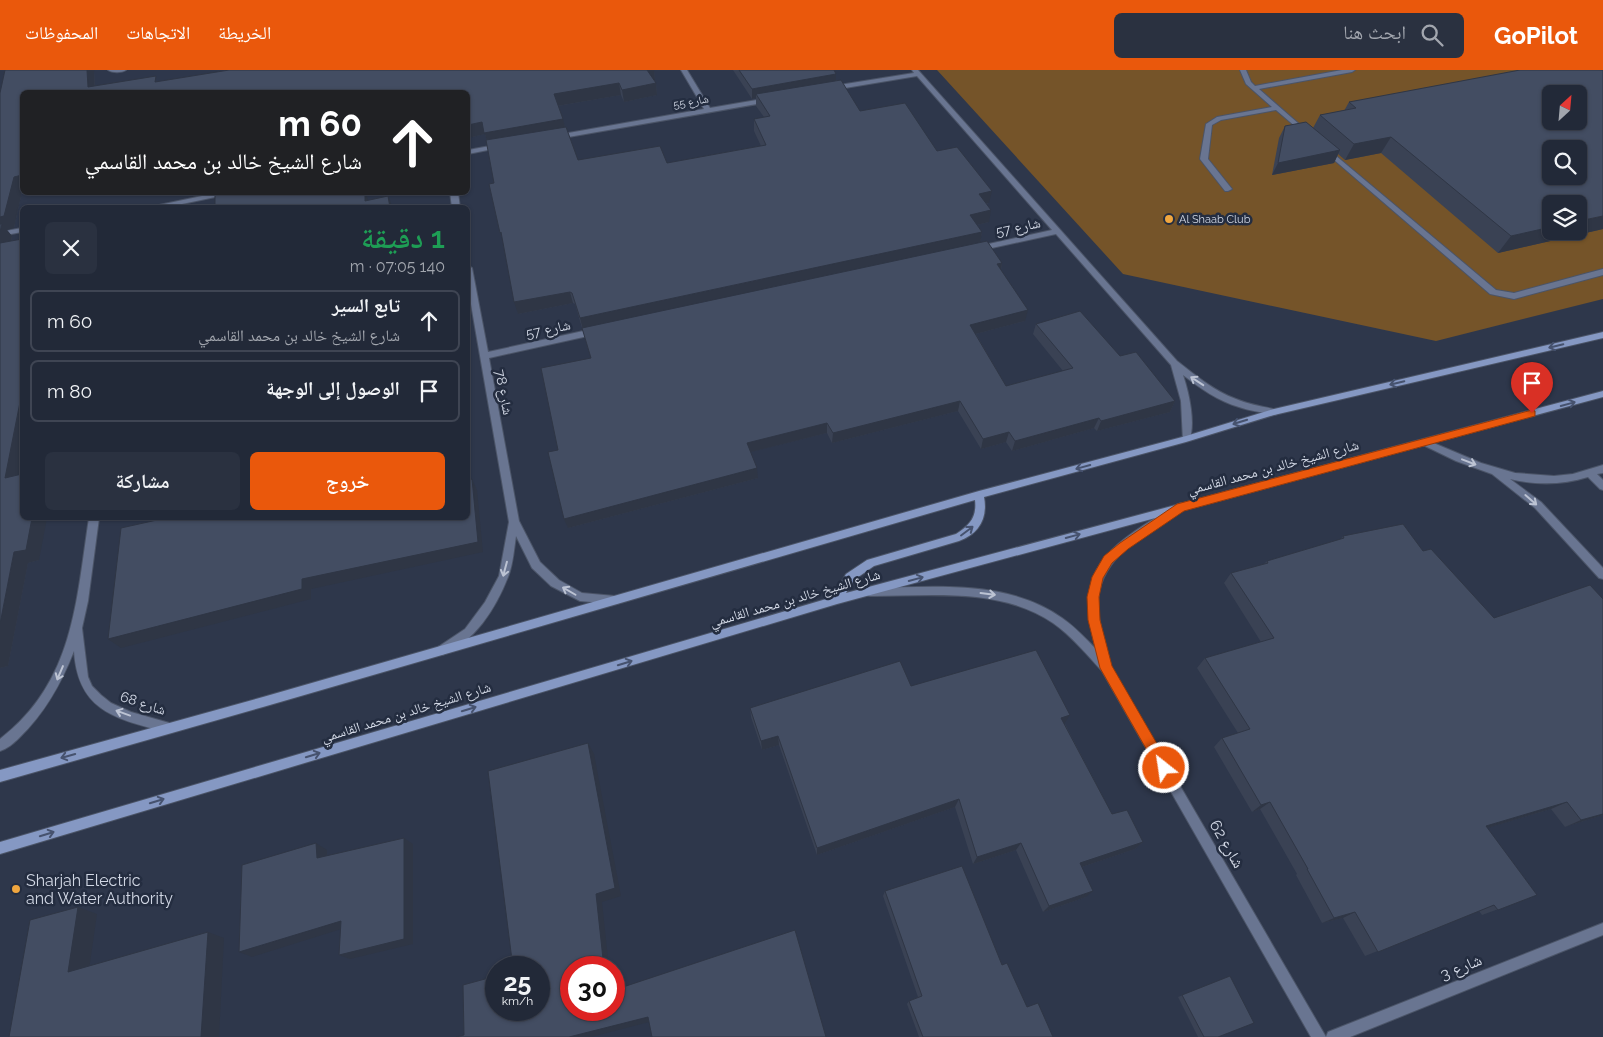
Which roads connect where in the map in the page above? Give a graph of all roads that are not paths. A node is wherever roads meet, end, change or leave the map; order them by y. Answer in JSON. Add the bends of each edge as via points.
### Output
{"nodes":[{"id":1,"x":111,"y":70,"type":"edge"},
{"id":2,"x":124,"y":70,"type":"edge"},
{"id":3,"x":684,"y":70,"type":"edge"},
{"id":4,"x":1243,"y":70,"type":"edge"},
{"id":5,"x":1352,"y":70,"type":"edge"},
{"id":6,"x":916,"y":72,"type":"edge"},
{"id":7,"x":1254,"y":88,"type":"junction"},
{"id":8,"x":822,"y":90,"type":"edge"},
{"id":9,"x":775,"y":98,"type":"edge"},
{"id":10,"x":1277,"y":108,"type":"junction"},
{"id":11,"x":708,"y":110,"type":"junction"},
{"id":12,"x":544,"y":139,"type":"edge"},
{"id":13,"x":1314,"y":140,"type":"edge"},
{"id":14,"x":506,"y":145,"type":"edge"},
{"id":15,"x":1322,"y":147,"type":"edge"},
{"id":16,"x":470,"y":152,"type":"edge"},
{"id":17,"x":1228,"y":189,"type":"dead end"},
{"id":18,"x":220,"y":195,"type":"edge"},
{"id":19,"x":164,"y":205,"type":"edge"},
{"id":20,"x":20,"y":230,"type":"edge"},
{"id":21,"x":1058,"y":231,"type":"junction"},
{"id":22,"x":0,"y":234,"type":"edge"},
{"id":23,"x":971,"y":250,"type":"edge"},
{"id":24,"x":1603,"y":272,"type":"edge"},
{"id":25,"x":470,"y":279,"type":"edge"},
{"id":26,"x":610,"y":328,"type":"edge"},
{"id":27,"x":1603,"y":335,"type":"edge"},
{"id":28,"x":484,"y":356,"type":"junction"},
{"id":29,"x":1174,"y":363,"type":"junction"},
{"id":30,"x":1603,"y":394,"type":"edge"},
{"id":31,"x":1274,"y":412,"type":"junction"},
{"id":32,"x":1186,"y":439,"type":"junction"},
{"id":33,"x":1424,"y":442,"type":"junction"},
{"id":34,"x":1603,"y":469,"type":"edge"},
{"id":35,"x":1492,"y":470,"type":"junction"},
{"id":36,"x":1590,"y":473,"type":"junction"},
{"id":37,"x":1603,"y":486,"type":"edge"},
{"id":38,"x":979,"y":495,"type":"junction"},
{"id":39,"x":1181,"y":507,"type":"junction"},
{"id":40,"x":94,"y":520,"type":"edge"},
{"id":41,"x":514,"y":521,"type":"junction"},
{"id":42,"x":1603,"y":575,"type":"edge"},
{"id":43,"x":869,"y":592,"type":"junction"},
{"id":44,"x":616,"y":600,"type":"junction"},
{"id":45,"x":837,"y":600,"type":"junction"},
{"id":46,"x":77,"y":628,"type":"junction"},
{"id":47,"x":441,"y":650,"type":"junction"},
{"id":48,"x":1106,"y":668,"type":"junction"},
{"id":49,"x":169,"y":728,"type":"junction"},
{"id":50,"x":0,"y":746,"type":"edge"},
{"id":51,"x":0,"y":776,"type":"edge"},
{"id":52,"x":0,"y":848,"type":"edge"},
{"id":53,"x":1603,"y":930,"type":"edge"},
{"id":54,"x":1319,"y":1037,"type":"edge"},
{"id":55,"x":1332,"y":1037,"type":"edge"}],
"edges":[{"from":1,"to":2,"type":"street"},
{"from":3,"to":11,"type":"street"},
{"from":4,"to":7,"type":"street","via":[[1244,77]]},
{"from":5,"to":7,"type":"street"},
{"from":6,"to":8,"type":"street"},
{"from":6,"to":21,"type":"street"},
{"from":7,"to":10,"type":"street"},
{"from":9,"to":11,"type":"street","name":"شارع 55"},
{"from":10,"to":13,"type":"street"},
{"from":10,"to":17,"type":"street","via":[[1219,118],[1209,124],[1204,159]]},
{"from":11,"to":12,"type":"street","name":"شارع 55"},
{"from":14,"to":16,"type":"street"},
{"from":15,"to":24,"type":"street","via":[[1493,292],[1514,296]]},
{"from":18,"to":19,"type":"street"},
{"from":20,"to":22,"type":"street"},
{"from":21,"to":23,"type":"street","name":"شارع 57"},
{"from":21,"to":29,"type":"street"},
{"from":25,"to":28,"type":"street","name":"شارع 78"},
{"from":26,"to":28,"type":"street","name":"شارع 57"},
{"from":27,"to":31,"type":"main road","one_way":true},
{"from":28,"to":41,"type":"street","name":"شارع 78"},
{"from":31,"to":29,"type":"street","one_way":true,"via":[[1241,404],[1216,393]]},
{"from":29,"to":32,"type":"street","via":[[1187,405]]},
{"from":33,"to":30,"type":"main road","name":"شارع الشيخ خالد بن محمد القاسمي","one_way":true},
{"from":31,"to":32,"type":"main road","one_way":true},
{"from":32,"to":38,"type":"main road","one_way":true},
{"from":33,"to":35,"type":"street","one_way":true},
{"from":33,"to":39,"type":"main road","name":"شارع الشيخ خالد بن محمد القاسمي"},
{"from":34,"to":36,"type":"street"},
{"from":35,"to":36,"type":"street","via":[[1534,479],[1574,478]]},
{"from":35,"to":42,"type":"street","one_way":true,"via":[[1538,506]]},
{"from":36,"to":37,"type":"street"},
{"from":38,"to":44,"type":"main road"},
{"from":45,"to":38,"type":"main road","one_way":true,"via":[[850,578],[871,563],[958,538],[971,530],[979,520]]},
{"from":43,"to":39,"type":"main road","name":"شارع الشيخ خالد بن محمد القاسمي","one_way":true},
{"from":39,"to":48,"type":"street","name":"شارع 62","via":[[1108,559],[1097,577],[1093,597],[1094,620]]},
{"from":40,"to":46,"type":"street","name":"شارع 68"},
{"from":44,"to":41,"type":"street","name":"شارع 78","one_way":true,"via":[[580,597],[555,583],[536,565]]},
{"from":41,"to":47,"type":"street","name":"شارع 78","one_way":true,"via":[[504,576],[489,605],[468,632]]},
{"from":43,"to":45,"type":"main road","name":"شارع الشيخ خالد بن محمد القاسمي"},
{"from":43,"to":48,"type":"street","name":"شارع 62","one_way":true,"via":[[968,592],[1023,602],[1074,634]]},
{"from":44,"to":47,"type":"main road"},
{"from":52,"to":45,"type":"main road","name":"شارع الشيخ خالد بن محمد القاسمي","one_way":true},
{"from":49,"to":46,"type":"street","name":"شارع 68","one_way":true,"via":[[103,705],[90,692],[83,677]]},
{"from":46,"to":50,"type":"street","name":"شارع 68","one_way":true,"via":[[54,688],[24,726]]},
{"from":47,"to":49,"type":"main road"},
{"from":48,"to":54,"type":"street","name":"شارع 62"},
{"from":49,"to":51,"type":"main road","one_way":true},
{"from":53,"to":55,"type":"street","name":"شارع 3"}]}
